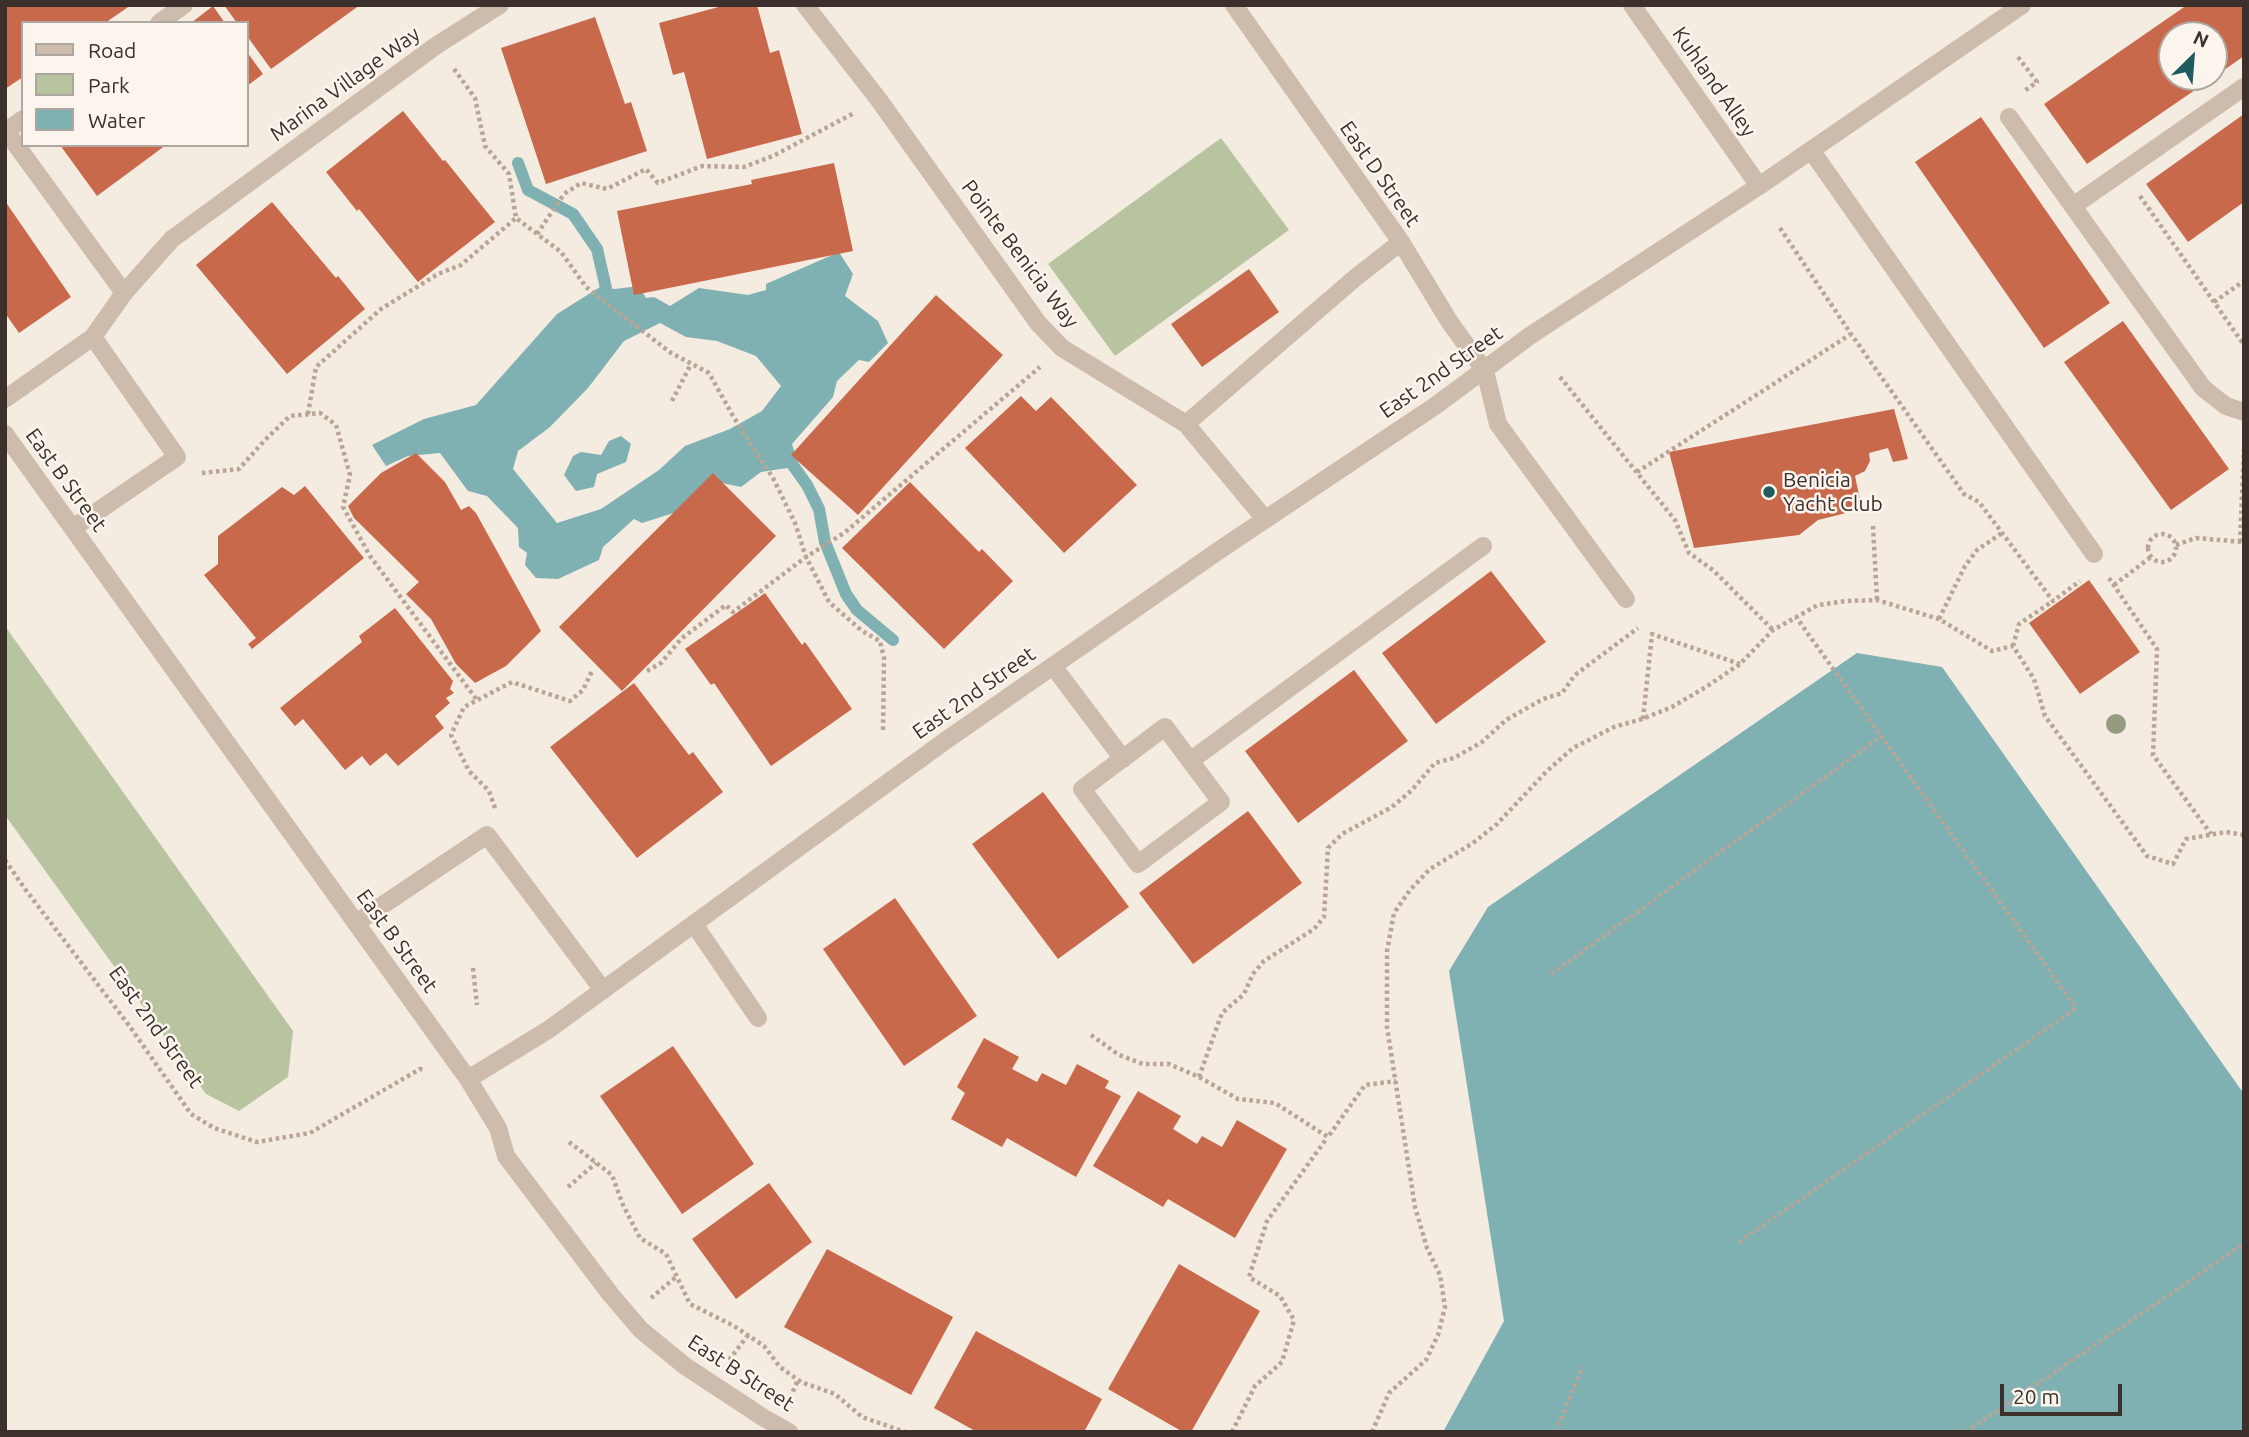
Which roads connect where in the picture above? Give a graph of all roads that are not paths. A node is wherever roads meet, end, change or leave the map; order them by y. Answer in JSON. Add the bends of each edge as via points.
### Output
{"nodes":[{"id":1,"x":184,"y":5,"type":"edge"},
{"id":2,"x":500,"y":5,"type":"edge"},
{"id":3,"x":805,"y":5,"type":"edge"},
{"id":4,"x":1234,"y":5,"type":"edge"},
{"id":5,"x":1632,"y":5,"type":"edge"},
{"id":6,"x":2022,"y":5,"type":"edge"},
{"id":7,"x":162,"y":21,"type":"edge"},
{"id":8,"x":2244,"y":87,"type":"edge"},
{"id":9,"x":2009,"y":117,"type":"dead end"},
{"id":10,"x":21,"y":120,"type":"edge"},
{"id":11,"x":1811,"y":150,"type":"junction"},
{"id":12,"x":1759,"y":186,"type":"junction"},
{"id":13,"x":2073,"y":206,"type":"junction"},
{"id":14,"x":1401,"y":243,"type":"junction"},
{"id":15,"x":124,"y":293,"type":"junction"},
{"id":16,"x":93,"y":337,"type":"junction"},
{"id":17,"x":1485,"y":371,"type":"junction"},
{"id":18,"x":5,"y":399,"type":"edge"},
{"id":19,"x":2244,"y":412,"type":"edge"},
{"id":20,"x":1186,"y":424,"type":"junction"},
{"id":21,"x":5,"y":434,"type":"edge"},
{"id":22,"x":1265,"y":519,"type":"junction"},
{"id":23,"x":73,"y":528,"type":"junction"},
{"id":24,"x":1483,"y":546,"type":"dead end"},
{"id":25,"x":2094,"y":554,"type":"dead end"},
{"id":26,"x":1626,"y":599,"type":"dead end"},
{"id":27,"x":1053,"y":666,"type":"junction"},
{"id":28,"x":1123,"y":759,"type":"junction"},
{"id":29,"x":1190,"y":761,"type":"junction"},
{"id":30,"x":356,"y":923,"type":"junction"},
{"id":31,"x":694,"y":924,"type":"junction"},
{"id":32,"x":603,"y":990,"type":"junction"},
{"id":33,"x":758,"y":1018,"type":"dead end"},
{"id":34,"x":468,"y":1079,"type":"junction"},
{"id":35,"x":789,"y":1432,"type":"edge"}],
"edges":[{"from":1,"to":7,"type":"street"},
{"from":2,"to":15,"type":"street","name":"Marina Village Way","via":[[437,45],[172,239]]},
{"from":3,"to":20,"type":"street","name":"Pointe Benicia Way","via":[[879,100],[1038,323],[1062,348]]},
{"from":4,"to":14,"type":"street","name":"East D Street"},
{"from":5,"to":12,"type":"street","name":"Kuhland Alley"},
{"from":6,"to":11,"type":"street","name":"East 2nd Street"},
{"from":8,"to":13,"type":"street"},
{"from":9,"to":13,"type":"street"},
{"from":10,"to":15,"type":"street","via":[[6,131]]},
{"from":11,"to":12,"type":"street","name":"East 2nd Street"},
{"from":11,"to":25,"type":"street"},
{"from":12,"to":17,"type":"street","name":"East 2nd Street","via":[[1531,335]]},
{"from":13,"to":19,"type":"street","via":[[2203,388],[2226,407]]},
{"from":14,"to":17,"type":"street","name":"East D Street"},
{"from":14,"to":20,"type":"street"},
{"from":15,"to":16,"type":"street","name":"Marina Village Way"},
{"from":16,"to":18,"type":"street","name":"Marina Village Way"},
{"from":16,"to":23,"type":"street","via":[[177,457]]},
{"from":17,"to":22,"type":"street","name":"East 2nd Street"},
{"from":17,"to":26,"type":"street","via":[[1498,424]]},
{"from":20,"to":22,"type":"street","name":"Pointe Benicia Way"},
{"from":21,"to":23,"type":"street","name":"East B Street"},
{"from":22,"to":27,"type":"street","name":"East 2nd Street"},
{"from":23,"to":30,"type":"street","name":"East B Street"},
{"from":24,"to":29,"type":"street"},
{"from":27,"to":28,"type":"street"},
{"from":27,"to":31,"type":"street","name":"East 2nd Street"},
{"from":28,"to":29,"type":"street","via":[[1165,727]]},
{"from":28,"to":29,"type":"street","via":[[1082,789],[1138,864],[1221,802]]},
{"from":30,"to":32,"type":"street","via":[[487,835]]},
{"from":30,"to":34,"type":"street","name":"East B Street"},
{"from":31,"to":32,"type":"street","name":"East 2nd Street"},
{"from":31,"to":33,"type":"street"},
{"from":32,"to":34,"type":"street","name":"East 2nd Street"},
{"from":34,"to":35,"type":"street","name":"East B Street","via":[[498,1128],[506,1156],[641,1330],[685,1366]]}]}
